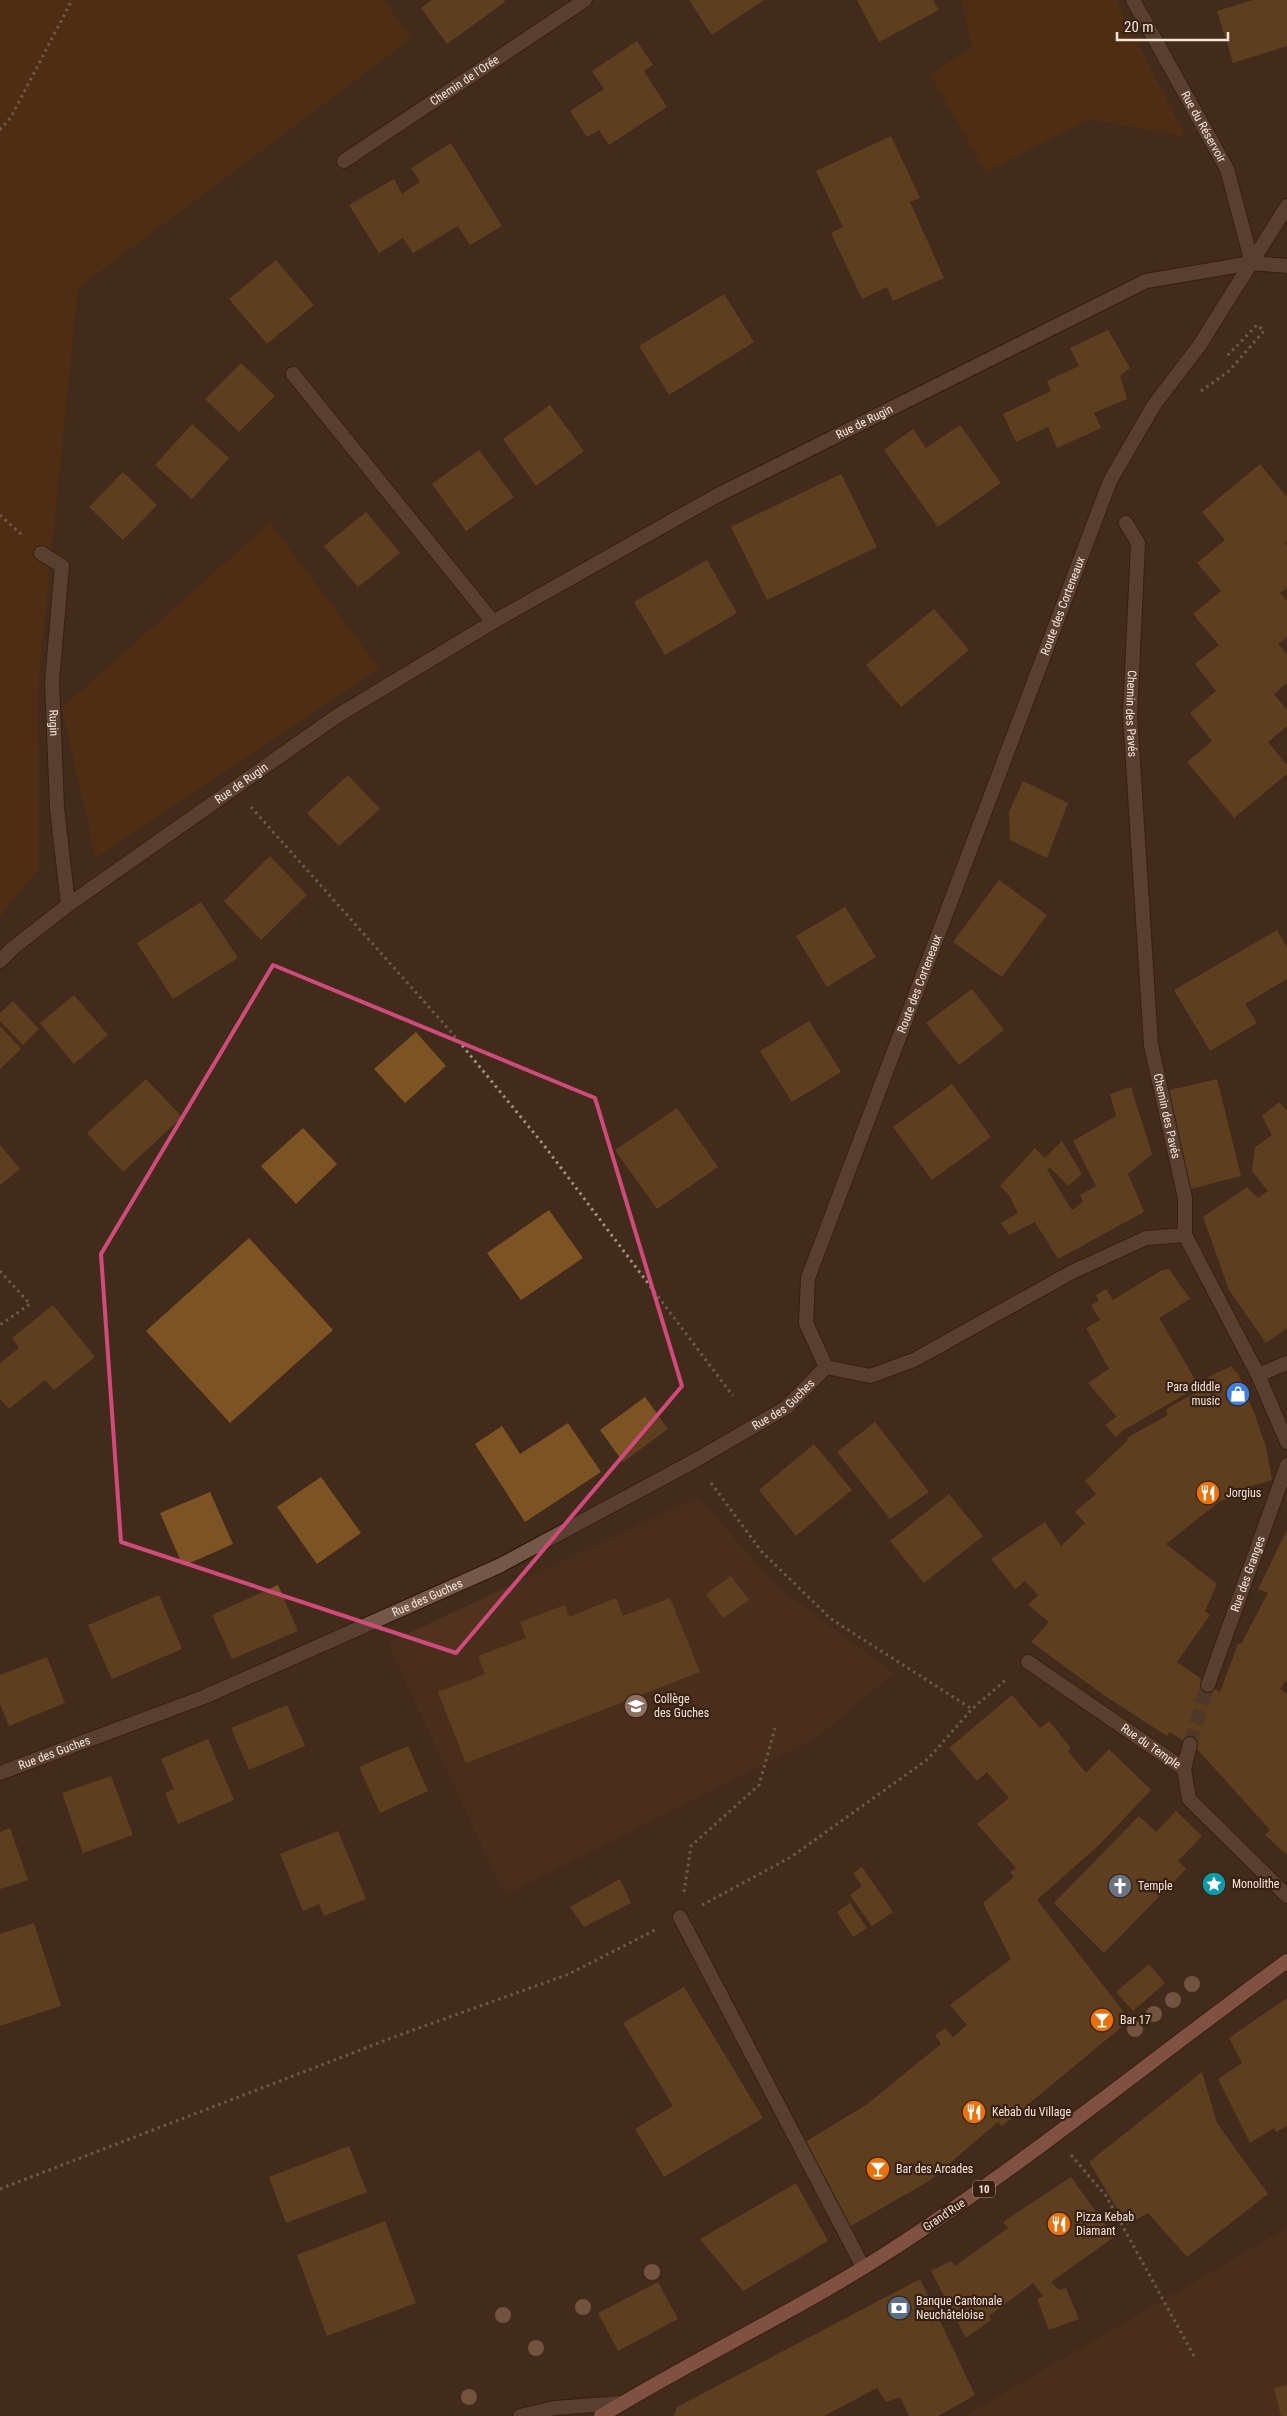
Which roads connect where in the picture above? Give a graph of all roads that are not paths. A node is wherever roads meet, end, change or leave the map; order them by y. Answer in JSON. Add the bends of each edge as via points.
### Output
{"nodes":[{"id":1,"x":585,"y":0,"type":"edge"},
{"id":2,"x":1133,"y":0,"type":"edge"},
{"id":3,"x":344,"y":161,"type":"dead end"},
{"id":4,"x":1287,"y":206,"type":"edge"},
{"id":5,"x":1252,"y":263,"type":"junction"},
{"id":6,"x":1287,"y":266,"type":"edge"},
{"id":7,"x":293,"y":374,"type":"dead end"},
{"id":8,"x":1126,"y":524,"type":"dead end"},
{"id":9,"x":41,"y":553,"type":"dead end"},
{"id":10,"x":493,"y":622,"type":"junction"},
{"id":11,"x":68,"y":905,"type":"junction"},
{"id":12,"x":0,"y":961,"type":"edge"},
{"id":13,"x":1185,"y":1235,"type":"junction"},
{"id":14,"x":1287,"y":1362,"type":"edge"},
{"id":15,"x":826,"y":1367,"type":"junction"},
{"id":16,"x":1258,"y":1375,"type":"junction"},
{"id":17,"x":1287,"y":1442,"type":"edge"},
{"id":18,"x":1287,"y":1465,"type":"edge"},
{"id":19,"x":1028,"y":1662,"type":"road end"},
{"id":20,"x":1208,"y":1685,"type":"tunnel mouth"},
{"id":21,"x":1190,"y":1744,"type":"tunnel mouth"},
{"id":22,"x":1184,"y":1769,"type":"junction"},
{"id":23,"x":0,"y":1773,"type":"edge"},
{"id":24,"x":1287,"y":1896,"type":"edge"},
{"id":25,"x":680,"y":1917,"type":"road end"},
{"id":26,"x":1287,"y":1961,"type":"edge"},
{"id":27,"x":863,"y":2267,"type":"junction"},
{"id":28,"x":621,"y":2403,"type":"junction"},
{"id":29,"x":520,"y":2416,"type":"edge"},
{"id":30,"x":600,"y":2416,"type":"edge"}],
"edges":[{"from":1,"to":3,"type":"street","name":"Chemin de l'Orée"},
{"from":2,"to":5,"type":"street","name":"Rue du Réservoir","via":[[1227,169]]},
{"from":4,"to":5,"type":"street","name":"Route des Corteneaux"},
{"from":5,"to":6,"type":"street","name":"Rue de Rugin"},
{"from":5,"to":10,"type":"street","name":"Rue de Rugin","via":[[1146,281],[716,496]]},
{"from":5,"to":15,"type":"street","name":"Route des Corteneaux","via":[[1199,346],[1154,406],[1110,481],[808,1278],[806,1323]]},
{"from":7,"to":10,"type":"street"},
{"from":8,"to":13,"type":"street","name":"Chemin des Pavés","via":[[1138,543],[1130,715],[1151,1045],[1185,1198]]},
{"from":9,"to":11,"type":"street","name":"Rugin","via":[[62,566],[52,681],[56,808]]},
{"from":10,"to":11,"type":"street","name":"Rue de Rugin","via":[[338,716]]},
{"from":11,"to":12,"type":"street","name":"Rue de Rugin"},
{"from":13,"to":15,"type":"street","via":[[1146,1238],[1080,1269],[914,1360],[870,1376]]},
{"from":13,"to":16,"type":"street"},
{"from":14,"to":16,"type":"street"},
{"from":15,"to":23,"type":"street","name":"Rue des Guches","via":[[787,1407],[499,1566],[204,1697]]},
{"from":16,"to":17,"type":"street"},
{"from":18,"to":20,"type":"street","name":"Rue des Granges"},
{"from":19,"to":22,"type":"street","name":"Rue du Temple"},
{"from":21,"to":22,"type":"street"},
{"from":22,"to":24,"type":"street","name":"Rue du Temple","via":[[1189,1799]]},
{"from":25,"to":27,"type":"street"},
{"from":26,"to":27,"type":"main road","name":"Grand'Rue","number":"10","via":[[986,2187]]},
{"from":27,"to":28,"type":"main road","name":"Grand'Rue","number":"10"},
{"from":28,"to":29,"type":"street","via":[[555,2408]]},
{"from":28,"to":30,"type":"main road","name":"Grand'Rue","number":"10"}]}
